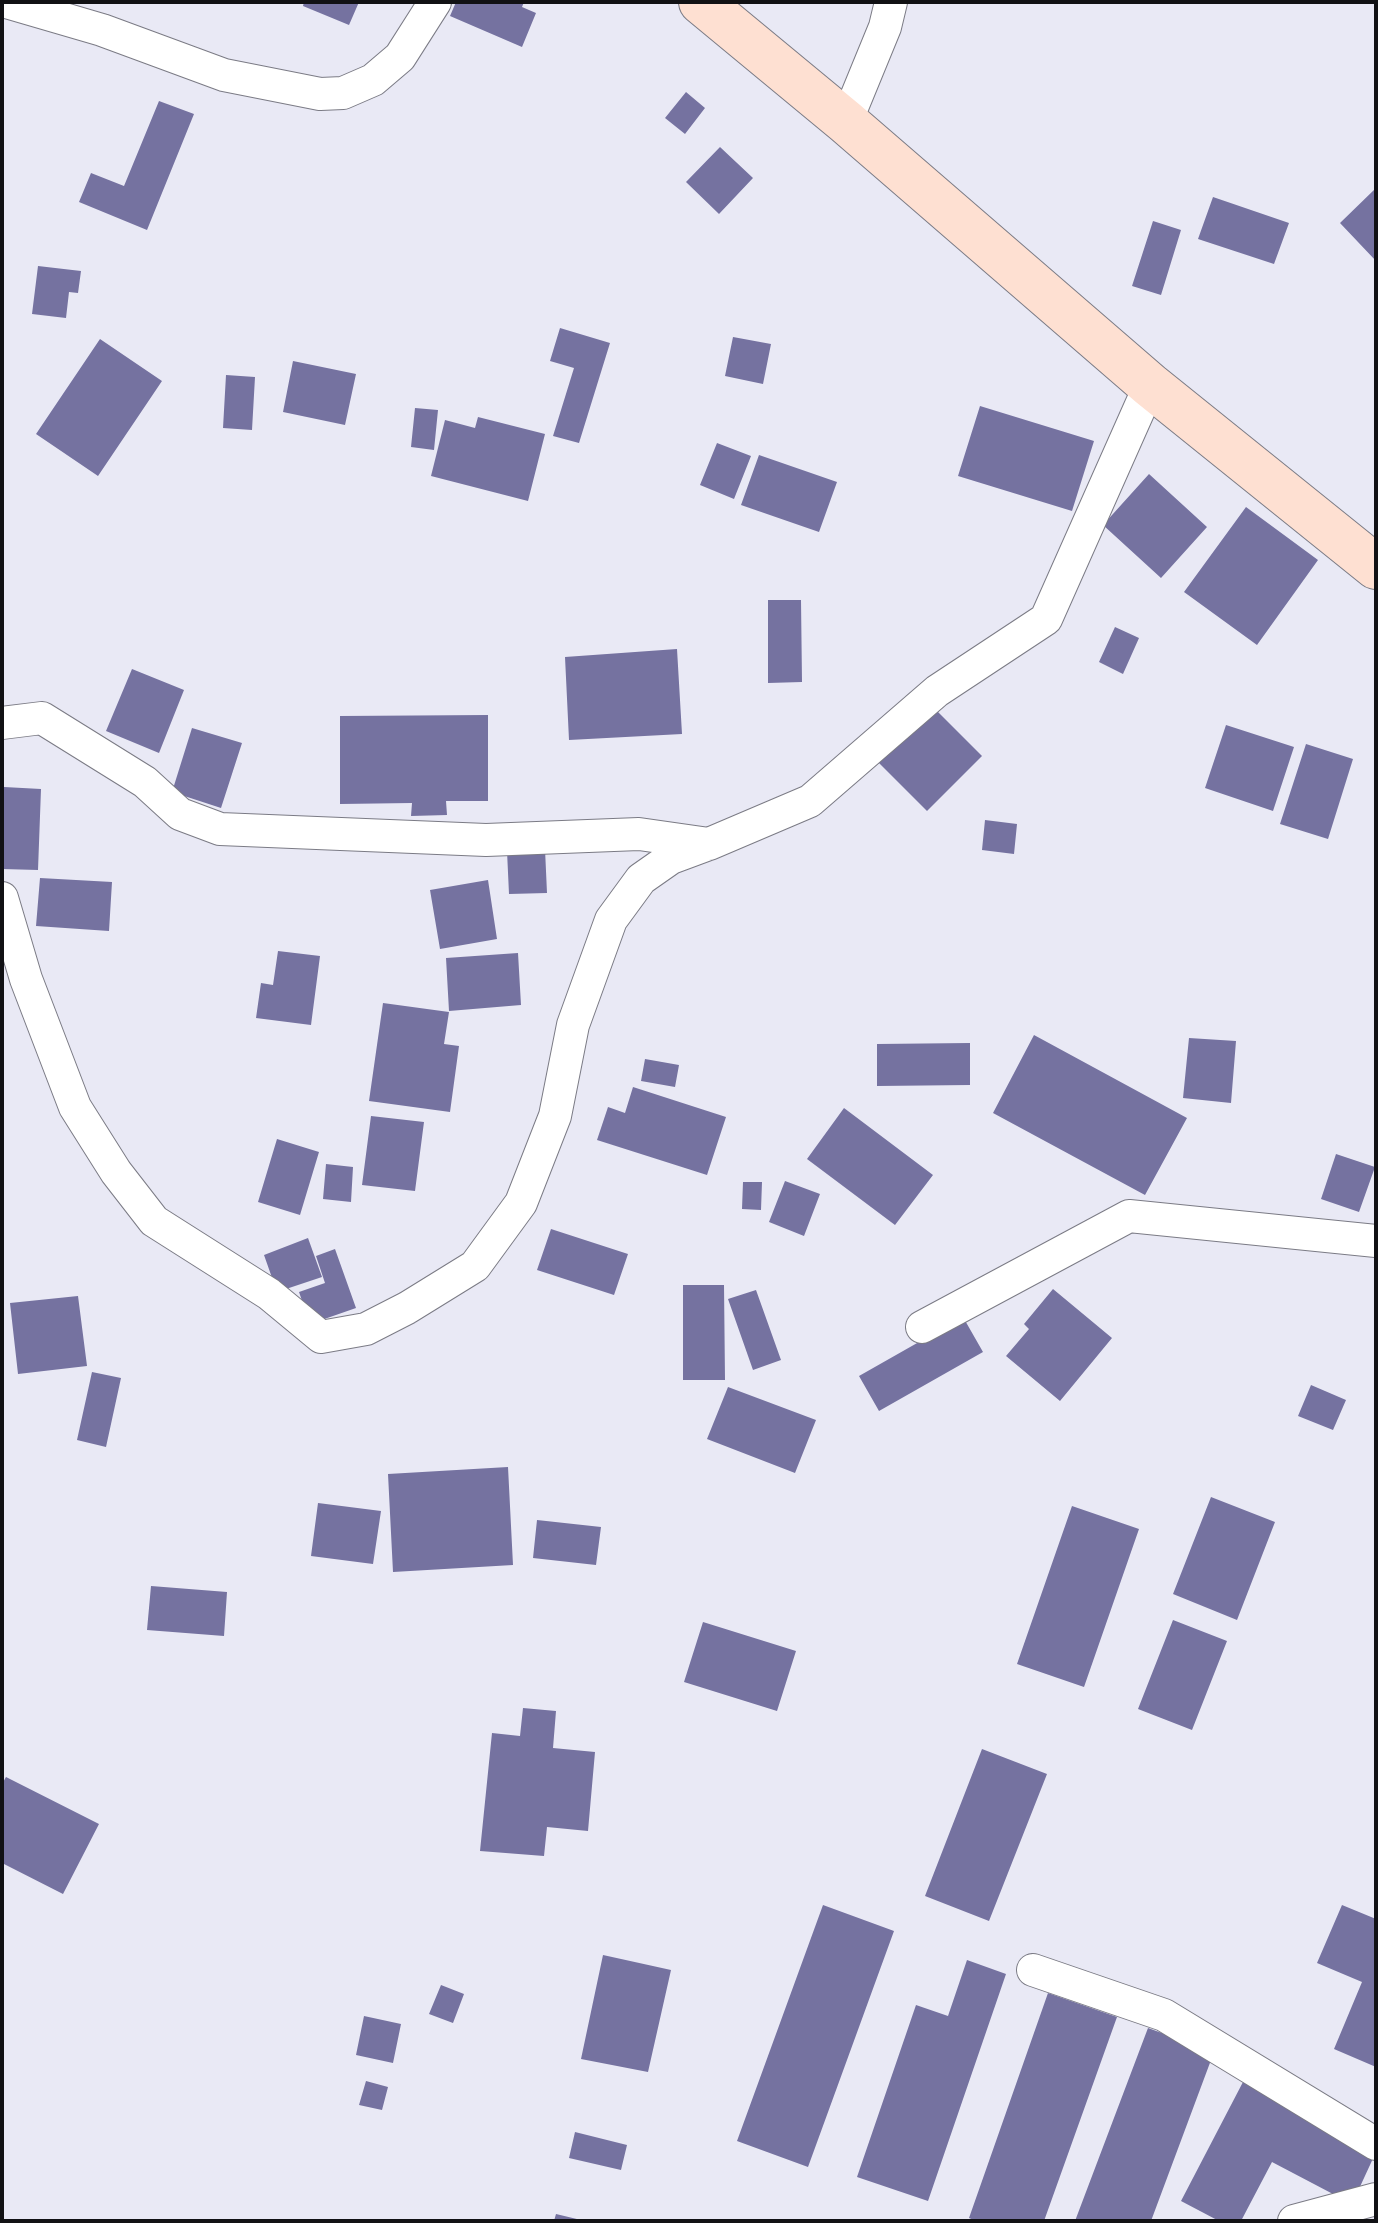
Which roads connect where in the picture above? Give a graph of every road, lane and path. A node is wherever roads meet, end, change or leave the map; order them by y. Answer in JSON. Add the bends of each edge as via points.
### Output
{"nodes":[{"id":1,"x":6,"y":2,"type":"edge"},
{"id":2,"x":435,"y":2,"type":"edge"},
{"id":3,"x":701,"y":2,"type":"edge"},
{"id":4,"x":891,"y":2,"type":"edge"},
{"id":5,"x":846,"y":122,"type":"junction"},
{"id":6,"x":1150,"y":385,"type":"junction"},
{"id":7,"x":1376,"y":567,"type":"edge"},
{"id":8,"x":2,"y":723,"type":"edge"},
{"id":9,"x":709,"y":844,"type":"junction"},
{"id":10,"x":2,"y":898,"type":"edge"},
{"id":11,"x":1376,"y":1241,"type":"edge"},
{"id":12,"x":922,"y":1327,"type":"dead end"},
{"id":13,"x":1033,"y":1970,"type":"dead end"},
{"id":14,"x":1376,"y":2144,"type":"edge"},
{"id":15,"x":1376,"y":2199,"type":"edge"},
{"id":16,"x":1294,"y":2221,"type":"edge"}],
"edges":[{"from":1,"to":2,"type":"street","via":[[224,75],[320,94],[343,93],[373,80],[400,57]]},
{"from":3,"to":5,"type":"main road"},
{"from":4,"to":5,"type":"street"},
{"from":5,"to":6,"type":"main road"},
{"from":6,"to":7,"type":"main road"},
{"from":6,"to":9,"type":"street","via":[[1046,619],[937,691],[810,801]]},
{"from":8,"to":9,"type":"street","via":[[42,718],[145,782],[180,814],[220,829],[486,840],[639,834]]},
{"from":9,"to":10,"type":"street","via":[[671,858],[641,879],[611,920],[573,1025],[555,1116],[521,1203],[475,1266],[366,1329],[321,1337],[269,1294],[154,1221],[116,1172],[75,1107],[26,979]]},
{"from":11,"to":12,"type":"street","via":[[1129,1216]]},
{"from":13,"to":14,"type":"street","via":[[1164,2015]]},
{"from":15,"to":16,"type":"street"}]}
